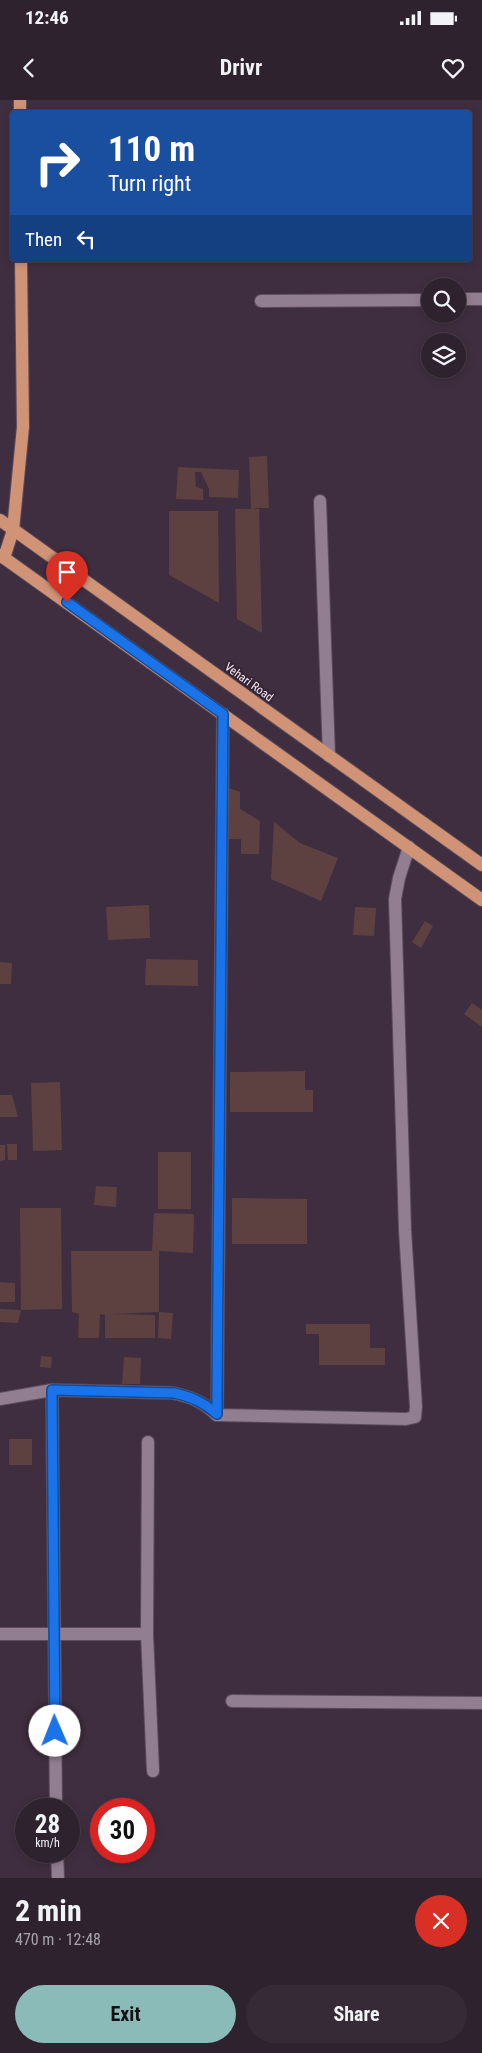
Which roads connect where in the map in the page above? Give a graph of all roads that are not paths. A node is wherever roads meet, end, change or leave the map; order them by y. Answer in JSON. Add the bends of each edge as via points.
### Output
{"nodes":[{"id":1,"x":21,"y":262,"type":"edge"},
{"id":2,"x":466,"y":299,"type":"edge"},
{"id":3,"x":482,"y":299,"type":"edge"},
{"id":4,"x":421,"y":300,"type":"edge"},
{"id":5,"x":261,"y":301,"type":"dead end"},
{"id":6,"x":320,"y":501,"type":"dead end"},
{"id":7,"x":0,"y":520,"type":"edge"},
{"id":8,"x":13,"y":530,"type":"junction"},
{"id":9,"x":2,"y":556,"type":"edge"},
{"id":10,"x":223,"y":714,"type":"junction"},
{"id":11,"x":329,"y":756,"type":"junction"},
{"id":12,"x":410,"y":847,"type":"junction"},
{"id":13,"x":482,"y":866,"type":"edge"},
{"id":14,"x":482,"y":900,"type":"edge"},
{"id":15,"x":52,"y":1390,"type":"junction"},
{"id":16,"x":0,"y":1399,"type":"edge"},
{"id":17,"x":217,"y":1414,"type":"junction"},
{"id":18,"x":148,"y":1442,"type":"dead end"},
{"id":19,"x":0,"y":1634,"type":"edge"},
{"id":20,"x":54,"y":1634,"type":"junction"},
{"id":21,"x":147,"y":1634,"type":"junction"},
{"id":22,"x":232,"y":1701,"type":"dead end"},
{"id":23,"x":482,"y":1703,"type":"edge"},
{"id":24,"x":153,"y":1771,"type":"dead end"},
{"id":25,"x":56,"y":1798,"type":"edge"},
{"id":26,"x":57,"y":1863,"type":"edge"},
{"id":27,"x":58,"y":1878,"type":"edge"}],
"edges":[{"from":1,"to":8,"type":"main road","via":[[23,427]]},
{"from":2,"to":3,"type":"street"},
{"from":4,"to":5,"type":"street"},
{"from":6,"to":11,"type":"street"},
{"from":7,"to":8,"type":"main road","name":"Vehari Road"},
{"from":8,"to":9,"type":"main road"},
{"from":8,"to":11,"type":"main road","name":"Vehari Road"},
{"from":9,"to":10,"type":"main road"},
{"from":10,"to":12,"type":"main road"},
{"from":10,"to":17,"type":"street"},
{"from":11,"to":13,"type":"main road","name":"Vehari Road"},
{"from":12,"to":14,"type":"main road"},
{"from":12,"to":17,"type":"street","via":[[395,899],[405,1230],[415,1416],[406,1420]]},
{"from":15,"to":16,"type":"street"},
{"from":15,"to":17,"type":"street","via":[[174,1393],[192,1397]]},
{"from":15,"to":20,"type":"street"},
{"from":18,"to":21,"type":"street"},
{"from":19,"to":20,"type":"street"},
{"from":20,"to":21,"type":"street"},
{"from":20,"to":25,"type":"street"},
{"from":21,"to":24,"type":"street"},
{"from":22,"to":23,"type":"street"},
{"from":26,"to":27,"type":"street"}]}
